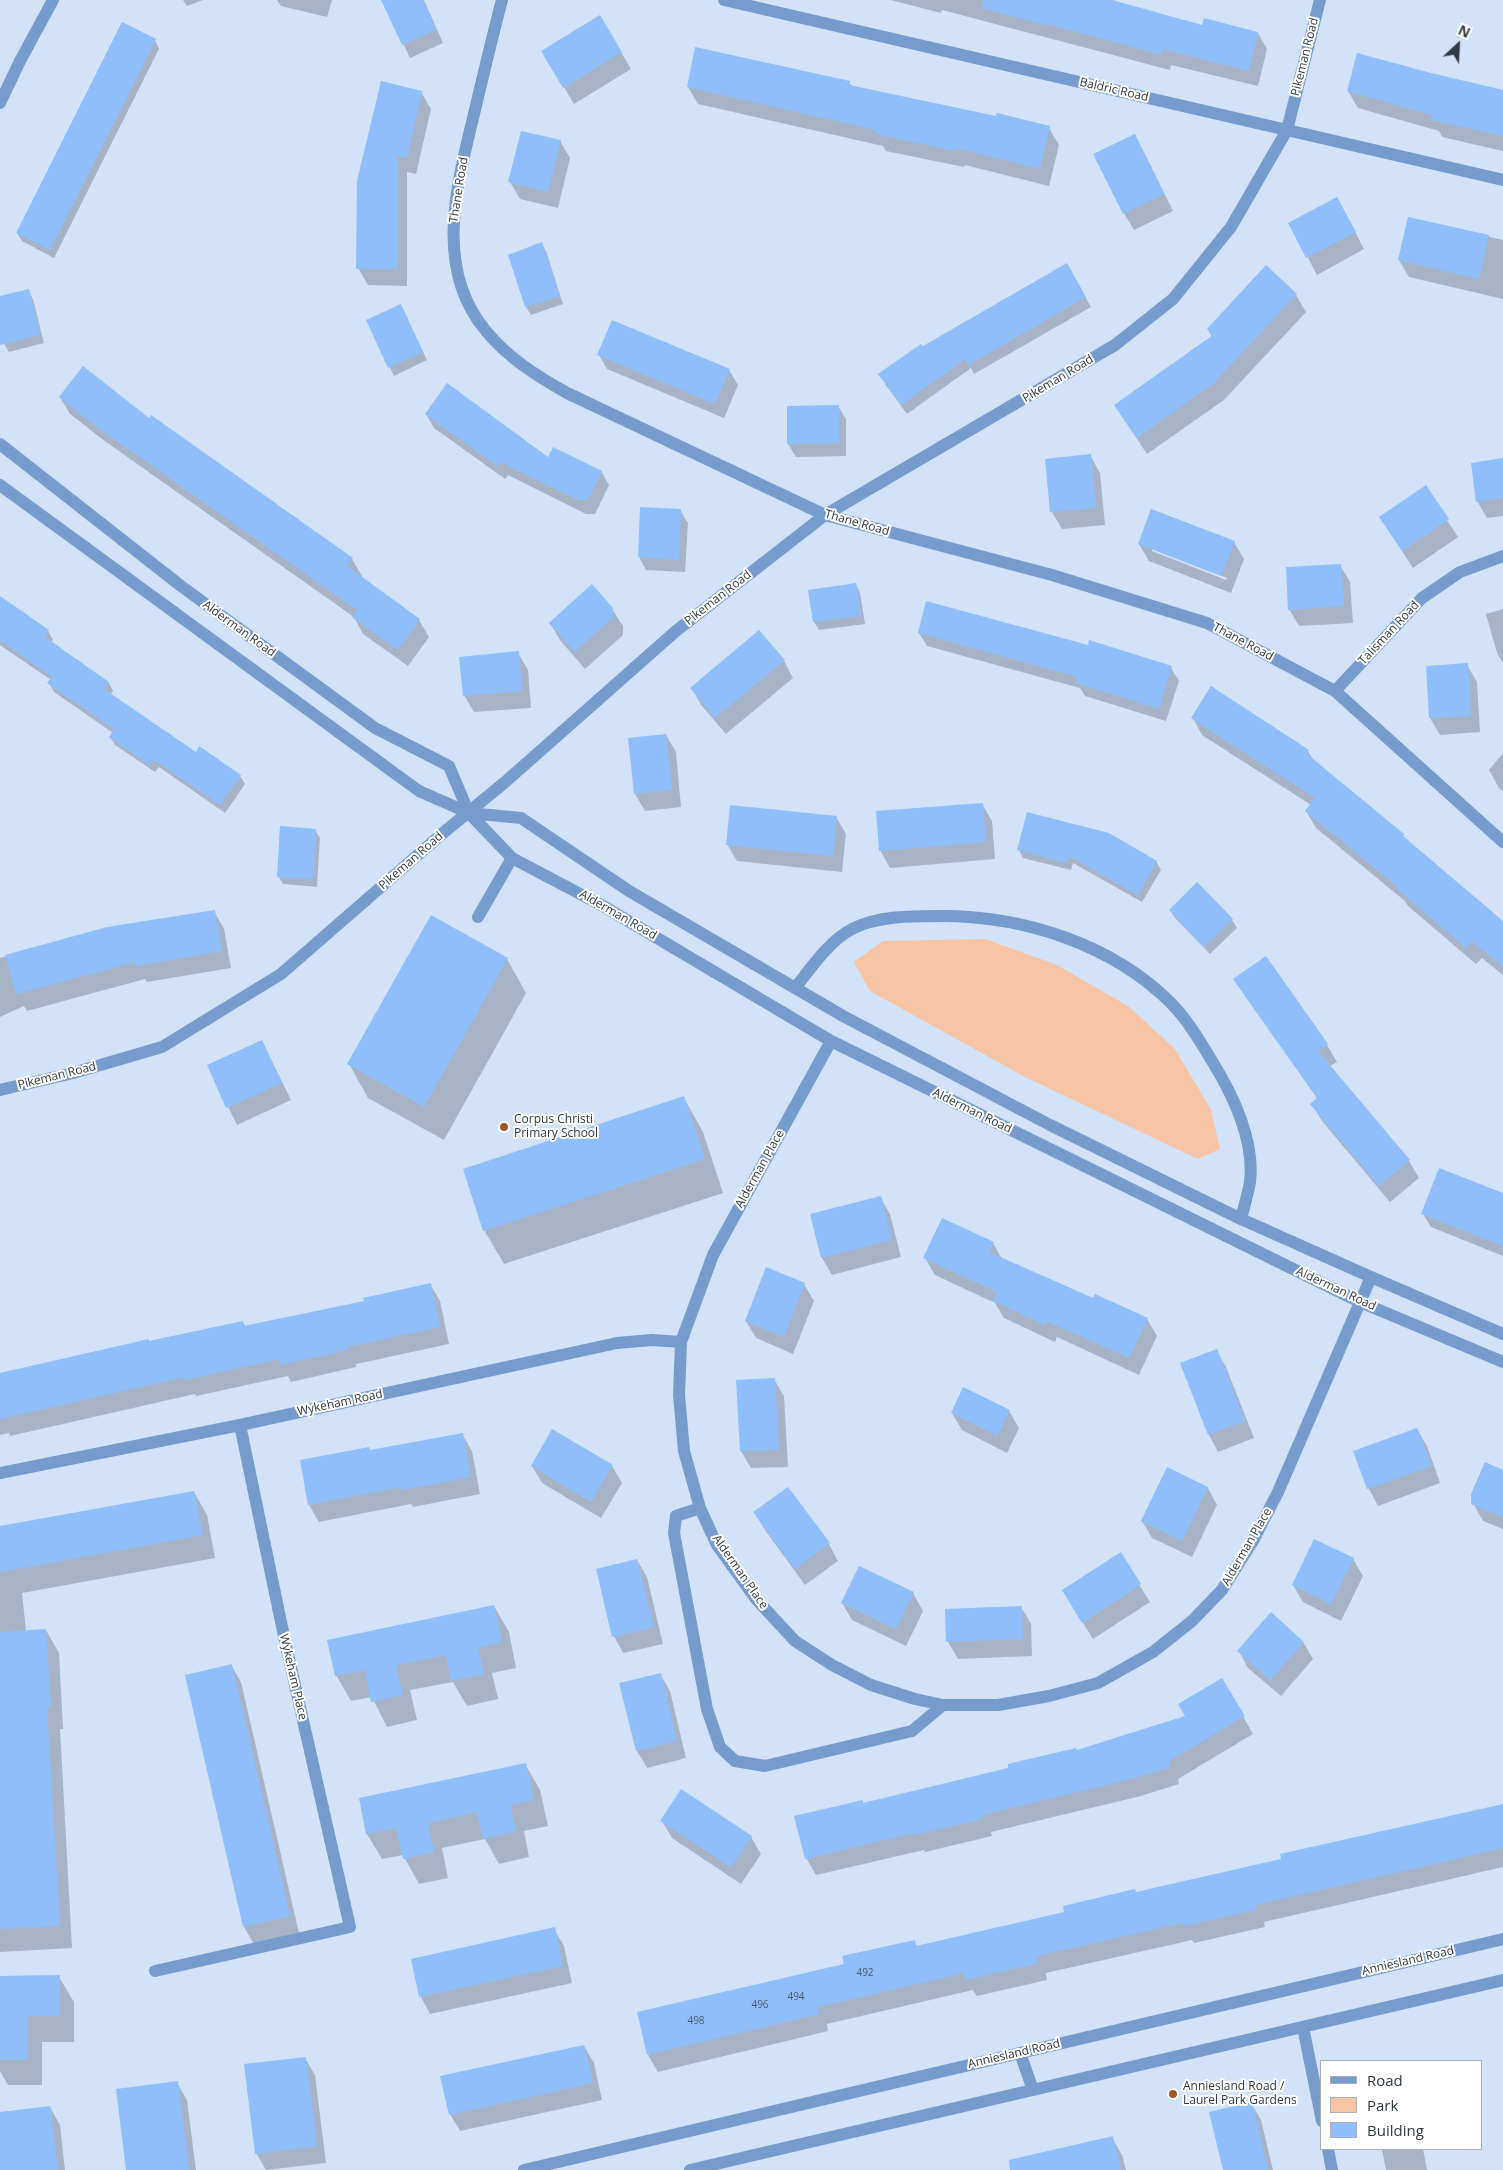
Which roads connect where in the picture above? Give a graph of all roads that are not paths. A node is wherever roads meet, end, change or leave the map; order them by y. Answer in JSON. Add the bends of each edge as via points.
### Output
{"nodes":[{"id":1,"x":53,"y":0,"type":"edge"},
{"id":2,"x":502,"y":0,"type":"edge"},
{"id":3,"x":724,"y":0,"type":"edge"},
{"id":4,"x":1320,"y":0,"type":"edge"},
{"id":5,"x":0,"y":103,"type":"edge"},
{"id":6,"x":1287,"y":130,"type":"junction"},
{"id":7,"x":1503,"y":180,"type":"edge"},
{"id":8,"x":0,"y":444,"type":"edge"},
{"id":9,"x":0,"y":486,"type":"edge"},
{"id":10,"x":825,"y":515,"type":"junction"},
{"id":11,"x":1503,"y":556,"type":"edge"},
{"id":12,"x":1335,"y":691,"type":"junction"},
{"id":13,"x":469,"y":813,"type":"junction"},
{"id":14,"x":1503,"y":842,"type":"edge"},
{"id":15,"x":512,"y":858,"type":"junction"},
{"id":16,"x":478,"y":917,"type":"dead end"},
{"id":17,"x":795,"y":988,"type":"junction"},
{"id":18,"x":831,"y":1041,"type":"junction"},
{"id":19,"x":0,"y":1090,"type":"edge"},
{"id":20,"x":1241,"y":1218,"type":"junction"},
{"id":21,"x":1370,"y":1277,"type":"junction"},
{"id":22,"x":1360,"y":1302,"type":"junction"},
{"id":23,"x":1503,"y":1334,"type":"edge"},
{"id":24,"x":681,"y":1342,"type":"junction"},
{"id":25,"x":1503,"y":1362,"type":"edge"},
{"id":26,"x":240,"y":1425,"type":"junction"},
{"id":27,"x":0,"y":1473,"type":"edge"},
{"id":28,"x":700,"y":1508,"type":"junction"},
{"id":29,"x":943,"y":1705,"type":"junction"},
{"id":30,"x":1503,"y":1939,"type":"edge"},
{"id":31,"x":154,"y":1971,"type":"dead end"},
{"id":32,"x":1503,"y":1980,"type":"edge"},
{"id":33,"x":1303,"y":2027,"type":"junction"},
{"id":34,"x":1020,"y":2053,"type":"junction"},
{"id":35,"x":1033,"y":2090,"type":"junction"},
{"id":36,"x":1320,"y":2111,"type":"edge"},
{"id":37,"x":1328,"y":2150,"type":"edge"},
{"id":38,"x":524,"y":2170,"type":"edge"},
{"id":39,"x":690,"y":2170,"type":"edge"},
{"id":40,"x":1332,"y":2170,"type":"edge"}],
"edges":[{"from":1,"to":5,"type":"street"},
{"from":2,"to":10,"type":"street","name":"Thane Road","via":[[457,186],[452,229],[455,262],[471,309],[486,331],[526,369],[567,393]]},
{"from":3,"to":6,"type":"street","name":"Baldric Road"},
{"from":4,"to":6,"type":"street","name":"Pikeman Road"},
{"from":6,"to":7,"type":"street","name":"Baldric Road"},
{"from":6,"to":10,"type":"street","name":"Pikeman Road","via":[[1232,227],[1173,299],[1115,345]]},
{"from":8,"to":13,"type":"street","name":"Alderman Road","via":[[181,586],[376,728],[448,766]]},
{"from":9,"to":13,"type":"street","name":"Alderman Road","via":[[419,791]]},
{"from":10,"to":12,"type":"street","name":"Thane Road","via":[[1052,575],[1207,623]]},
{"from":10,"to":13,"type":"street","name":"Pikeman Road","via":[[676,631]]},
{"from":11,"to":12,"type":"street","name":"Talisman Road","via":[[1460,572],[1422,598]]},
{"from":12,"to":14,"type":"street","name":"Thane Road"},
{"from":13,"to":15,"type":"street","name":"Alderman Road"},
{"from":13,"to":17,"type":"street","name":"Alderman Road","via":[[521,818],[629,891]]},
{"from":13,"to":19,"type":"street","name":"Pikeman Road","via":[[281,974],[162,1047]]},
{"from":15,"to":16,"type":"street"},
{"from":15,"to":18,"type":"street","name":"Alderman Road","via":[[603,906]]},
{"from":17,"to":20,"type":"street","name":"Alderman Road","via":[[1050,1125]]},
{"from":17,"to":20,"type":"street","via":[[838,938],[853,928],[879,921],[920,916],[988,919],[1074,940],[1140,976],[1171,1004],[1221,1075],[1241,1120],[1249,1151],[1250,1181]]},
{"from":18,"to":22,"type":"street","name":"Alderman Road"},
{"from":18,"to":24,"type":"street","name":"Alderman Place","via":[[713,1255]]},
{"from":20,"to":21,"type":"street","name":"Alderman Road"},
{"from":21,"to":22,"type":"street","name":"Alderman Place"},
{"from":21,"to":23,"type":"street","name":"Alderman Road"},
{"from":22,"to":25,"type":"street","name":"Alderman Road"},
{"from":22,"to":29,"type":"street","name":"Alderman Place","via":[[1278,1492],[1254,1539],[1222,1590],[1192,1621],[1153,1652],[1098,1683],[998,1705]]},
{"from":24,"to":26,"type":"street","name":"Wykeham Road","via":[[617,1342]]},
{"from":24,"to":28,"type":"street","name":"Alderman Place","via":[[679,1395],[684,1451]]},
{"from":26,"to":27,"type":"street","name":"Wykeham Road"},
{"from":26,"to":31,"type":"street","name":"Wykeham Place","via":[[284,1641],[350,1927]]},
{"from":28,"to":29,"type":"street","name":"Alderman Place","via":[[717,1545],[750,1591],[795,1641],[871,1685]]},
{"from":28,"to":29,"type":"street","via":[[676,1516],[674,1533],[707,1708],[720,1747],[735,1761],[765,1766],[912,1731]]},
{"from":30,"to":34,"type":"street","name":"Anniesland Road"},
{"from":32,"to":33,"type":"street"},
{"from":33,"to":35,"type":"street"},
{"from":33,"to":36,"type":"street"},
{"from":34,"to":35,"type":"street"},
{"from":34,"to":38,"type":"street","name":"Anniesland Road"},
{"from":35,"to":39,"type":"street"},
{"from":37,"to":40,"type":"street"}]}
